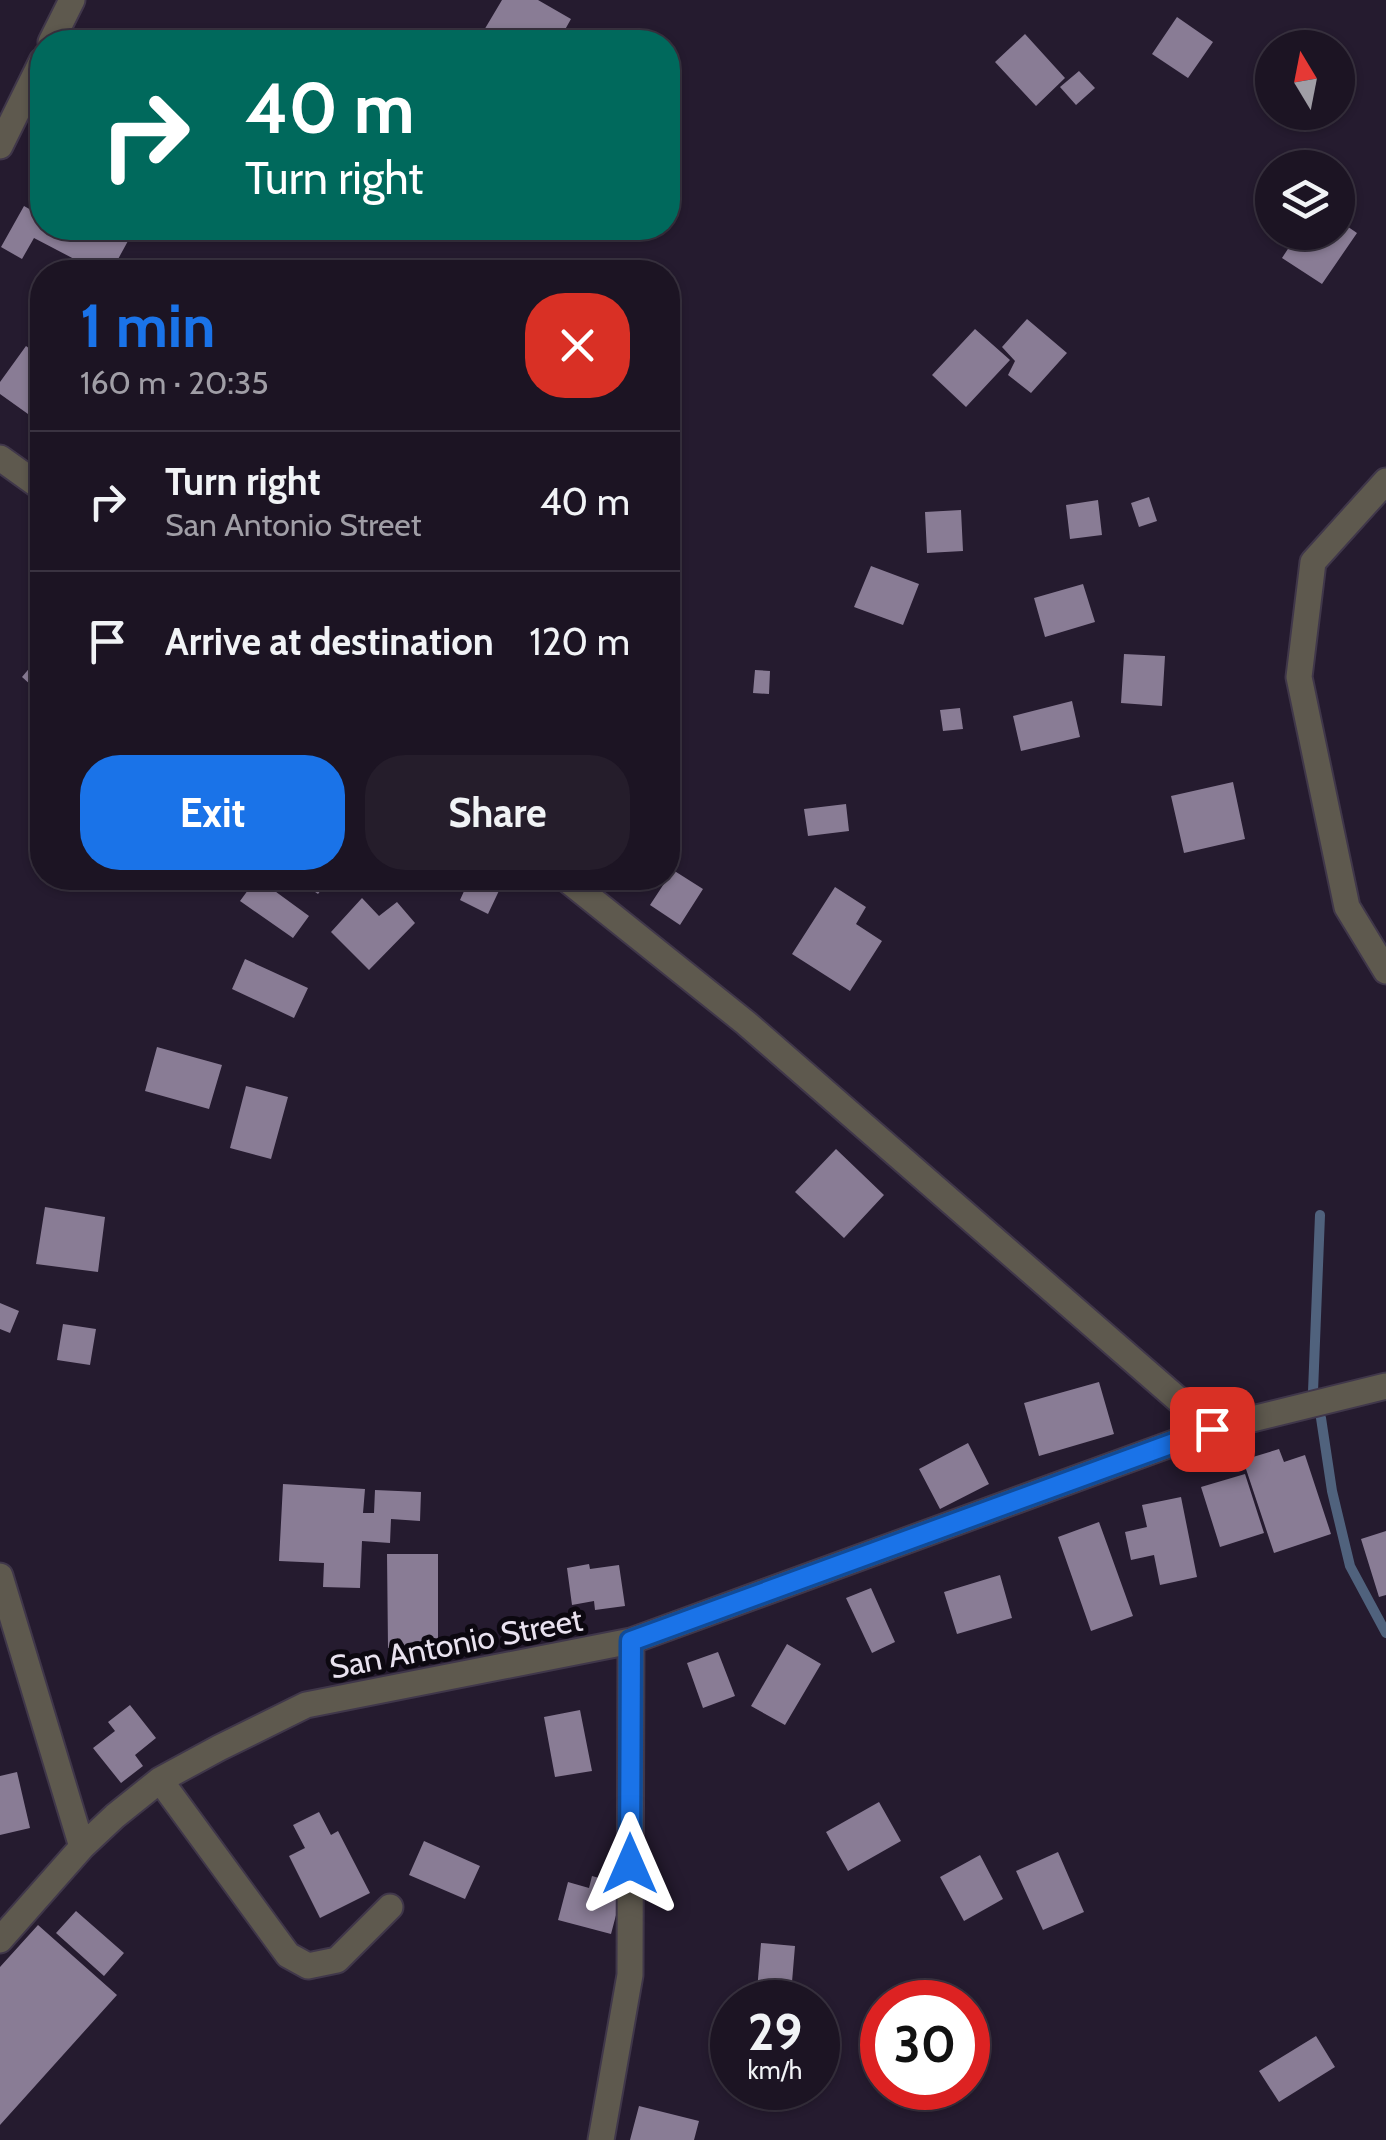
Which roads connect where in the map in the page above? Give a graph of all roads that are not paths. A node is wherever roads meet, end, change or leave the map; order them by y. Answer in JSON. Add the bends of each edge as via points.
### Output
{"nodes":[{"id":1,"x":72,"y":0,"type":"edge"},
{"id":2,"x":58,"y":30,"type":"edge"},
{"id":3,"x":30,"y":85,"type":"edge"},
{"id":4,"x":0,"y":146,"type":"edge"},
{"id":5,"x":0,"y":458,"type":"edge"},
{"id":6,"x":30,"y":479,"type":"edge"},
{"id":7,"x":1386,"y":481,"type":"edge"},
{"id":8,"x":580,"y":890,"type":"edge"},
{"id":9,"x":1386,"y":970,"type":"edge"},
{"id":10,"x":1386,"y":1386,"type":"edge"},
{"id":11,"x":1212,"y":1429,"type":"junction"},
{"id":12,"x":0,"y":1576,"type":"edge"},
{"id":13,"x":631,"y":1641,"type":"junction"},
{"id":14,"x":160,"y":1780,"type":"junction"},
{"id":15,"x":82,"y":1847,"type":"junction"},
{"id":16,"x":390,"y":1907,"type":"dead end"},
{"id":17,"x":0,"y":1940,"type":"edge"},
{"id":18,"x":601,"y":2140,"type":"edge"}],
"edges":[{"from":1,"to":2,"type":"street"},
{"from":3,"to":4,"type":"street"},
{"from":5,"to":6,"type":"street"},
{"from":7,"to":9,"type":"street","via":[[1313,562],[1299,676],[1347,907]]},
{"from":8,"to":11,"type":"street","via":[[746,1023]]},
{"from":10,"to":11,"type":"street","name":"San Antonio Street"},
{"from":11,"to":13,"type":"street","name":"San Antonio Street"},
{"from":12,"to":15,"type":"street"},
{"from":13,"to":14,"type":"street","name":"San Antonio Street","via":[[306,1705]]},
{"from":13,"to":18,"type":"street","via":[[630,1976]]},
{"from":14,"to":15,"type":"street","name":"San Antonio Street"},
{"from":14,"to":16,"type":"street","via":[[288,1955],[308,1966],[337,1960]]},
{"from":15,"to":17,"type":"street","name":"San Antonio Street"}]}
